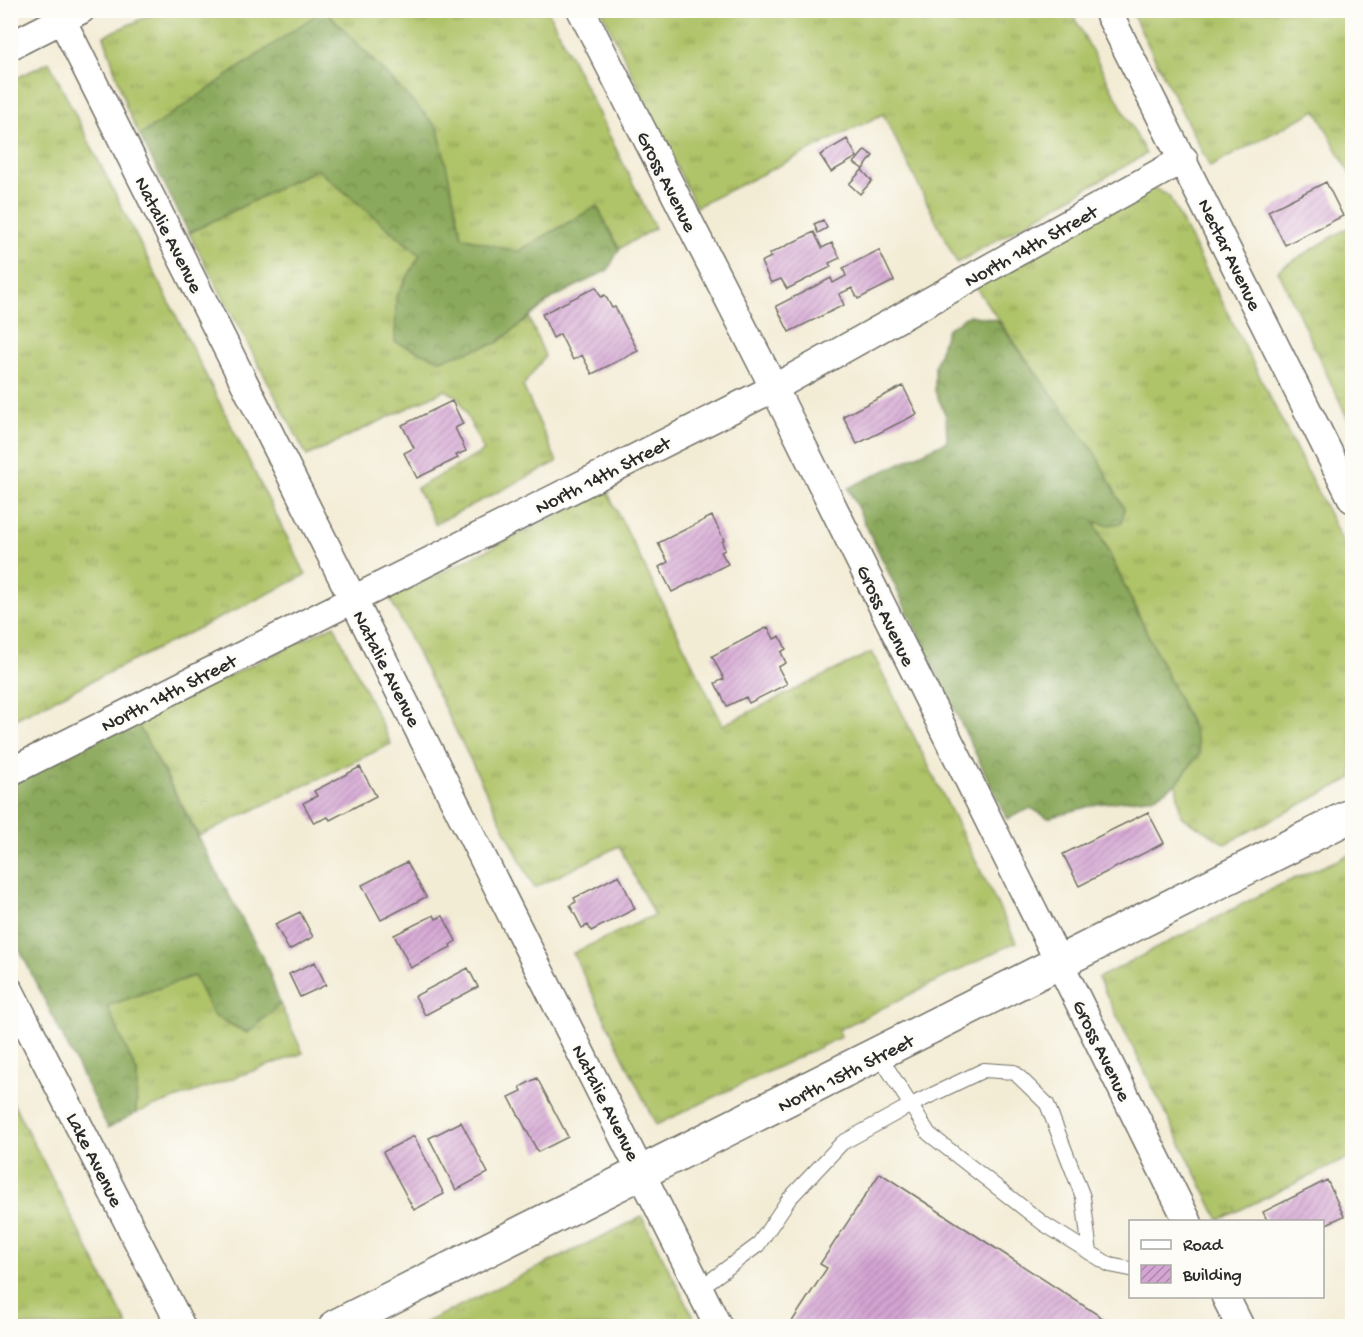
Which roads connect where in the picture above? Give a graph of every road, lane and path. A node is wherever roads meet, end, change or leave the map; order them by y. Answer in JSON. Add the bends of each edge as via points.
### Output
{"nodes":[{"id":1,"x":581,"y":10,"type":"edge"},
{"id":2,"x":1107,"y":10,"type":"edge"},
{"id":3,"x":66,"y":14,"type":"edge"},
{"id":4,"x":10,"y":46,"type":"edge"},
{"id":5,"x":1184,"y":159,"type":"junction"},
{"id":6,"x":774,"y":388,"type":"junction"},
{"id":7,"x":1353,"y":499,"type":"edge"},
{"id":8,"x":353,"y":598,"type":"junction"},
{"id":9,"x":10,"y":772,"type":"edge"},
{"id":10,"x":1353,"y":815,"type":"edge"},
{"id":11,"x":1060,"y":963,"type":"junction"},
{"id":12,"x":10,"y":991,"type":"edge"},
{"id":13,"x":879,"y":1054,"type":"junction"},
{"id":14,"x":911,"y":1105,"type":"junction"},
{"id":15,"x":643,"y":1174,"type":"junction"},
{"id":16,"x":1188,"y":1220,"type":"edge"},
{"id":17,"x":1090,"y":1253,"type":"junction"},
{"id":18,"x":1129,"y":1269,"type":"edge"},
{"id":19,"x":699,"y":1289,"type":"junction"},
{"id":20,"x":1226,"y":1298,"type":"edge"},
{"id":21,"x":182,"y":1326,"type":"edge"},
{"id":22,"x":336,"y":1326,"type":"edge"},
{"id":23,"x":718,"y":1326,"type":"edge"},
{"id":24,"x":1240,"y":1326,"type":"edge"}],
"edges":[{"from":1,"to":6,"type":"street","name":"Gross Avenue"},
{"from":2,"to":5,"type":"street","name":"Nectar Avenue"},
{"from":3,"to":4,"type":"street"},
{"from":3,"to":8,"type":"street","name":"Natalie Avenue"},
{"from":5,"to":6,"type":"street","name":"North 14th Street"},
{"from":5,"to":7,"type":"street","name":"Nectar Avenue"},
{"from":6,"to":8,"type":"street","name":"North 14th Street"},
{"from":6,"to":11,"type":"street","name":"Gross Avenue"},
{"from":8,"to":9,"type":"street","name":"North 14th Street"},
{"from":8,"to":15,"type":"street","name":"Natalie Avenue"},
{"from":10,"to":11,"type":"street","name":"North 15th Street"},
{"from":11,"to":13,"type":"street","name":"North 15th Street"},
{"from":11,"to":16,"type":"street","name":"Gross Avenue"},
{"from":12,"to":21,"type":"street","name":"Lake Avenue"},
{"from":13,"to":14,"type":"lane"},
{"from":13,"to":15,"type":"street","name":"North 15th Street"},
{"from":14,"to":17,"type":"lane","via":[[930,1134],[1044,1224]]},
{"from":14,"to":17,"type":"lane","via":[[984,1070],[1014,1072],[1047,1104],[1083,1197]]},
{"from":14,"to":19,"type":"lane","via":[[842,1143],[789,1199],[758,1245]]},
{"from":15,"to":19,"type":"street","name":"Natalie Avenue"},
{"from":15,"to":22,"type":"street","name":"North 15th Street"},
{"from":17,"to":18,"type":"lane","via":[[1110,1265]]},
{"from":19,"to":23,"type":"street","name":"Natalie Avenue"},
{"from":20,"to":24,"type":"street"}]}
